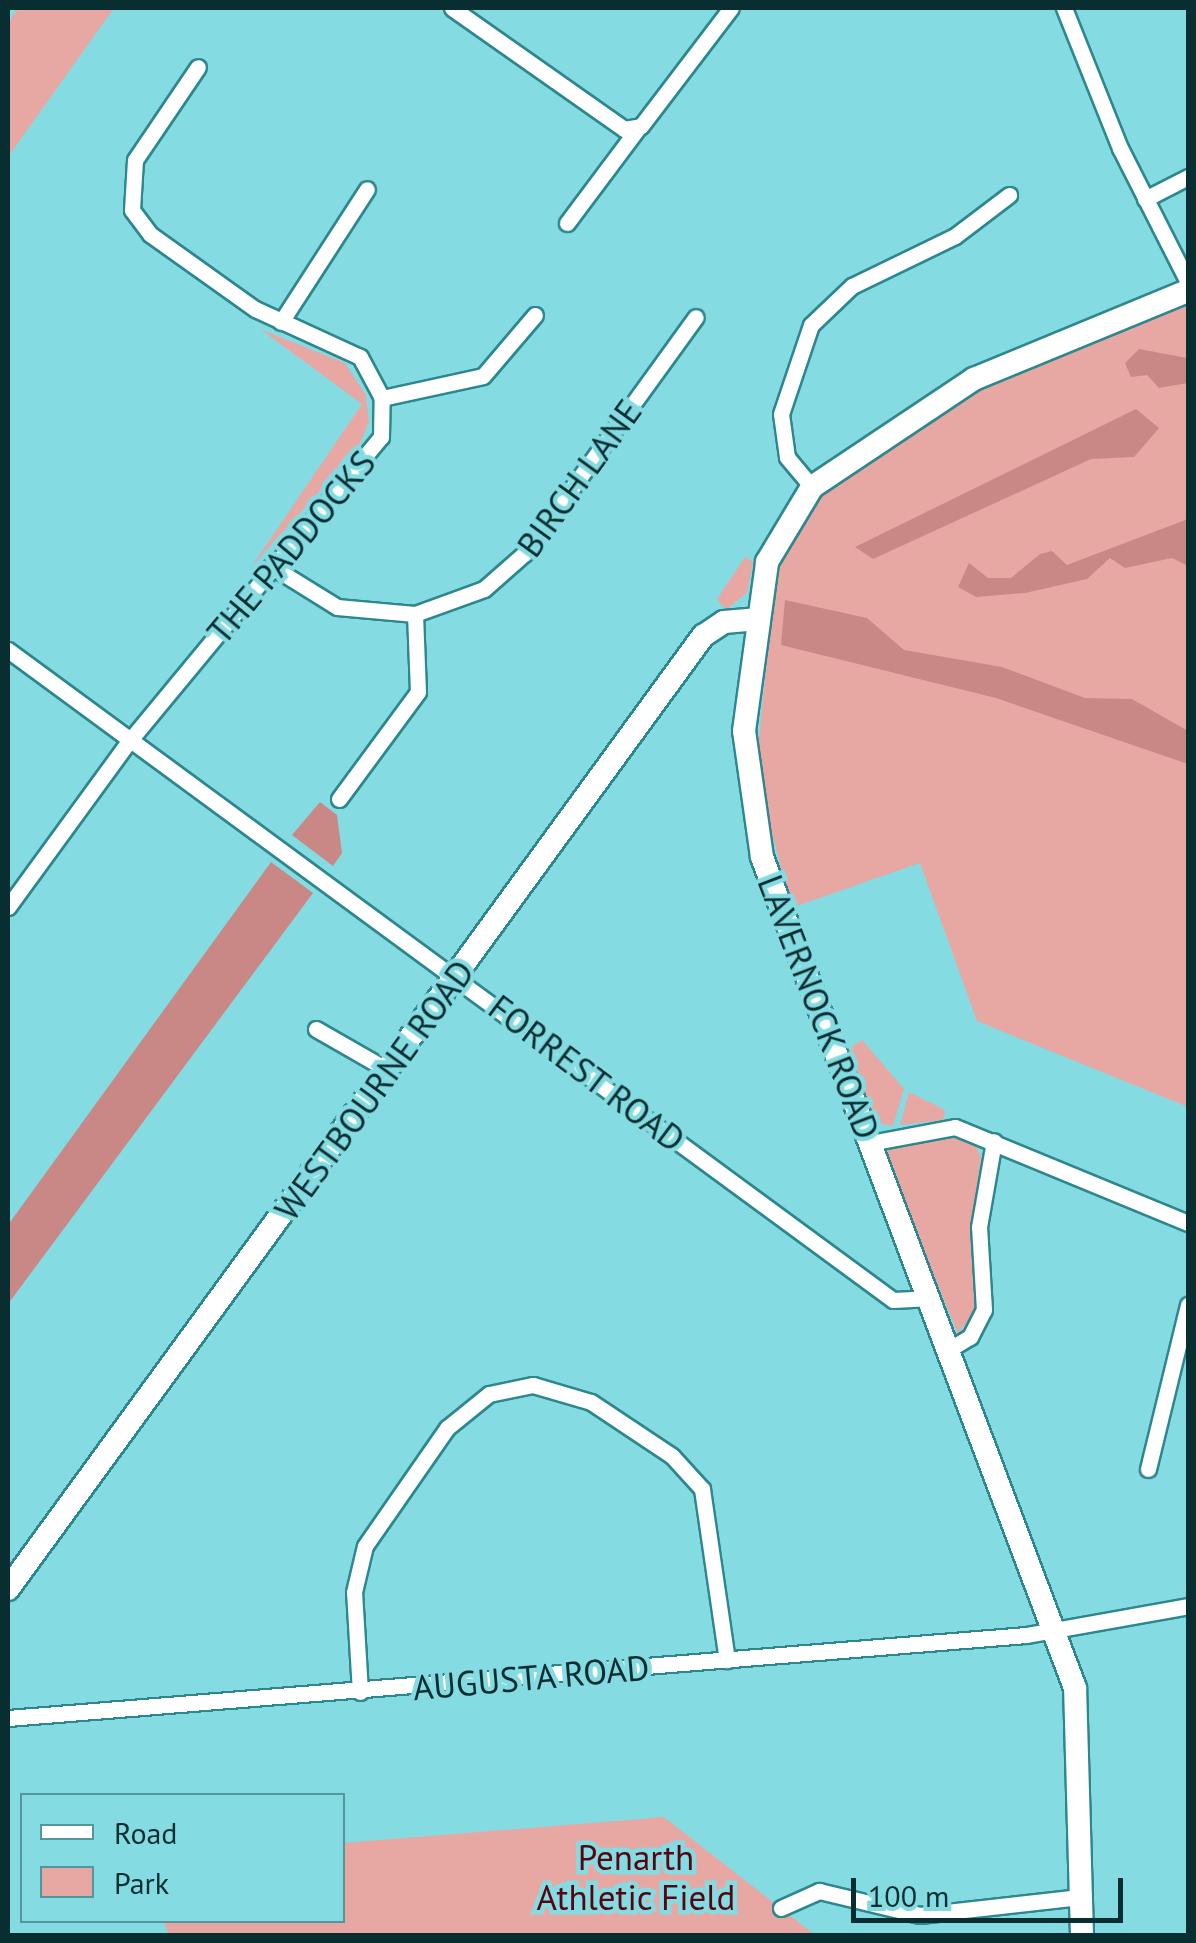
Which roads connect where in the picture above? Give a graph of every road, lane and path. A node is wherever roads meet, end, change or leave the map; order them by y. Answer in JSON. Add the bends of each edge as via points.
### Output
{"nodes":[{"id":1,"x":452,"y":8,"type":"edge"},
{"id":2,"x":732,"y":8,"type":"edge"},
{"id":3,"x":1064,"y":8,"type":"edge"},
{"id":4,"x":198,"y":67,"type":"dead end"},
{"id":5,"x":639,"y":127,"type":"junction"},
{"id":6,"x":1188,"y":177,"type":"edge"},
{"id":7,"x":368,"y":189,"type":"dead end"},
{"id":8,"x":1009,"y":195,"type":"dead end"},
{"id":9,"x":1145,"y":200,"type":"junction"},
{"id":10,"x":567,"y":224,"type":"dead end"},
{"id":11,"x":1188,"y":282,"type":"edge"},
{"id":12,"x":1188,"y":291,"type":"edge"},
{"id":13,"x":535,"y":316,"type":"dead end"},
{"id":14,"x":696,"y":317,"type":"dead end"},
{"id":15,"x":281,"y":322,"type":"junction"},
{"id":16,"x":382,"y":398,"type":"junction"},
{"id":17,"x":812,"y":487,"type":"junction"},
{"id":18,"x":271,"y":566,"type":"junction"},
{"id":19,"x":415,"y":614,"type":"junction"},
{"id":20,"x":756,"y":619,"type":"junction"},
{"id":21,"x":8,"y":650,"type":"edge"},
{"id":22,"x":132,"y":738,"type":"junction"},
{"id":23,"x":339,"y":798,"type":"dead end"},
{"id":24,"x":8,"y":907,"type":"edge"},
{"id":25,"x":458,"y":976,"type":"junction"},
{"id":26,"x":316,"y":1030,"type":"dead end"},
{"id":27,"x":388,"y":1070,"type":"junction"},
{"id":28,"x":994,"y":1140,"type":"junction"},
{"id":29,"x":870,"y":1143,"type":"junction"},
{"id":30,"x":1188,"y":1222,"type":"edge"},
{"id":31,"x":928,"y":1298,"type":"junction"},
{"id":32,"x":1188,"y":1306,"type":"edge"},
{"id":33,"x":948,"y":1350,"type":"junction"},
{"id":34,"x":1148,"y":1469,"type":"dead end"},
{"id":35,"x":8,"y":1589,"type":"edge"},
{"id":36,"x":1188,"y":1606,"type":"edge"},
{"id":37,"x":1055,"y":1631,"type":"junction"},
{"id":38,"x":727,"y":1660,"type":"junction"},
{"id":39,"x":360,"y":1692,"type":"junction"},
{"id":40,"x":8,"y":1718,"type":"edge"},
{"id":41,"x":1080,"y":1897,"type":"junction"},
{"id":42,"x":781,"y":1908,"type":"dead end"},
{"id":43,"x":1082,"y":1936,"type":"edge"}],
"edges":[{"from":1,"to":5,"type":"street","via":[[614,126]]},
{"from":2,"to":5,"type":"street"},
{"from":3,"to":9,"type":"street"},
{"from":4,"to":15,"type":"street","via":[[135,160],[132,210],[150,234]]},
{"from":5,"to":10,"type":"street"},
{"from":6,"to":9,"type":"street"},
{"from":7,"to":15,"type":"street"},
{"from":8,"to":17,"type":"street","via":[[956,236],[852,286],[811,326],[781,414],[787,456]]},
{"from":9,"to":11,"type":"street"},
{"from":12,"to":17,"type":"main road","name":"LAVERNOCK ROAD","via":[[974,379]]},
{"from":13,"to":16,"type":"street","via":[[483,376]]},
{"from":14,"to":19,"type":"street","name":"BIRCH LANE","via":[[516,564],[467,599]]},
{"from":15,"to":16,"type":"street","via":[[360,357]]},
{"from":16,"to":18,"type":"street","name":"THE PADDOCKS","via":[[376,449]]},
{"from":17,"to":20,"type":"main road","name":"LAVERNOCK ROAD","via":[[778,531]]},
{"from":18,"to":19,"type":"street","name":"BIRCH LANE","via":[[325,605]]},
{"from":18,"to":22,"type":"street","name":"THE PADDOCKS"},
{"from":19,"to":23,"type":"street","via":[[418,692]]},
{"from":20,"to":25,"type":"main road","name":"WESTBOURNE ROAD","via":[[724,622],[703,636]]},
{"from":20,"to":29,"type":"main road","name":"LAVERNOCK ROAD","via":[[744,731],[748,806]]},
{"from":21,"to":22,"type":"street","name":"FORREST ROAD"},
{"from":22,"to":24,"type":"street","name":"THE PADDOCKS"},
{"from":22,"to":25,"type":"street","name":"FORREST ROAD"},
{"from":25,"to":27,"type":"main road","name":"WESTBOURNE ROAD"},
{"from":25,"to":31,"type":"street","name":"FORREST ROAD","via":[[893,1300]]},
{"from":26,"to":27,"type":"street"},
{"from":27,"to":35,"type":"main road","name":"WESTBOURNE ROAD"},
{"from":28,"to":29,"type":"street","via":[[941,1126]]},
{"from":28,"to":30,"type":"street"},
{"from":28,"to":33,"type":"street","via":[[979,1227],[984,1310],[970,1337]]},
{"from":29,"to":31,"type":"main road","name":"LAVERNOCK ROAD"},
{"from":31,"to":33,"type":"main road","name":"LAVERNOCK ROAD"},
{"from":32,"to":34,"type":"street"},
{"from":33,"to":37,"type":"main road","name":"LAVERNOCK ROAD"},
{"from":36,"to":37,"type":"street","name":"AUGUSTA ROAD"},
{"from":37,"to":38,"type":"street","name":"AUGUSTA ROAD"},
{"from":37,"to":41,"type":"main road","name":"LAVERNOCK ROAD","via":[[1081,1726]]},
{"from":38,"to":39,"type":"street","name":"AUGUSTA ROAD"},
{"from":38,"to":39,"type":"street","via":[[702,1489],[672,1456],[590,1402],[533,1385],[489,1394],[446,1428],[365,1546],[354,1592]]},
{"from":39,"to":40,"type":"street","name":"AUGUSTA ROAD"},
{"from":41,"to":42,"type":"street","via":[[920,1916],[812,1891]]},
{"from":41,"to":43,"type":"main road","name":"LAVERNOCK ROAD"}]}
